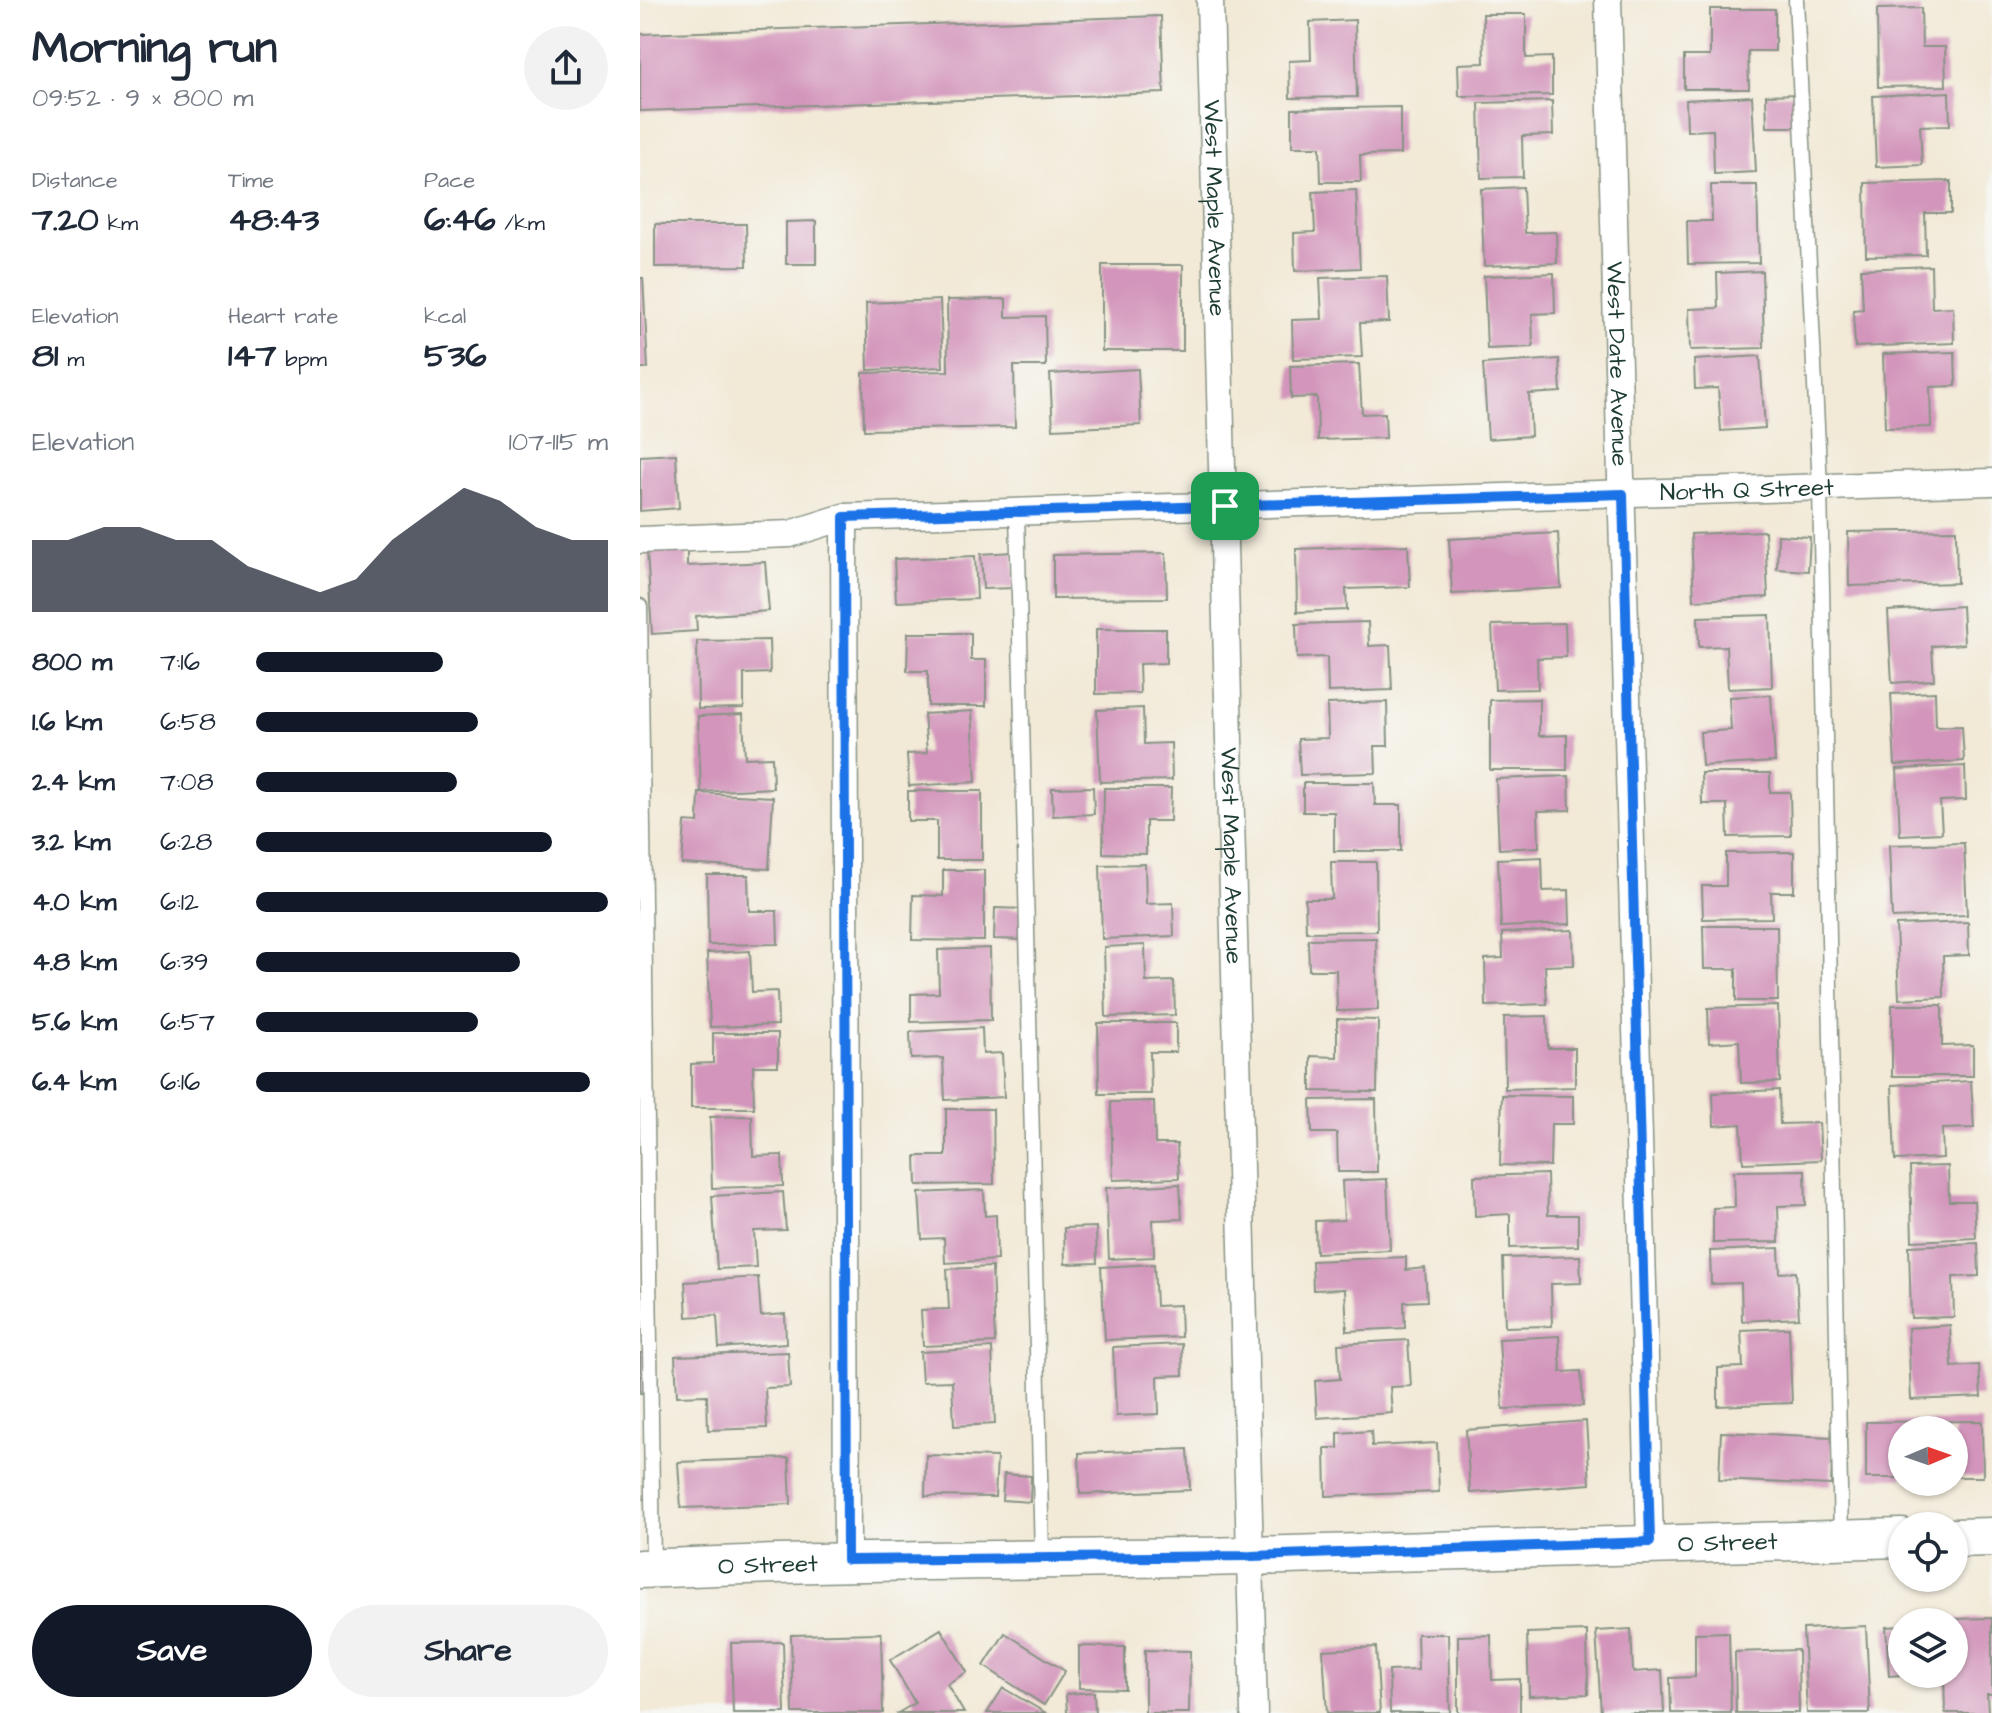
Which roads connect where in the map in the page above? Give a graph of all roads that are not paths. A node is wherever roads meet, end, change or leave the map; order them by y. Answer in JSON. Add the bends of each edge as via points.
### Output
{"nodes":[{"id":1,"x":1210,"y":0,"type":"edge"},
{"id":2,"x":1608,"y":0,"type":"edge"},
{"id":3,"x":1796,"y":0,"type":"edge"},
{"id":4,"x":1992,"y":482,"type":"edge"},
{"id":5,"x":1820,"y":487,"type":"junction"},
{"id":6,"x":1623,"y":494,"type":"junction"},
{"id":7,"x":1225,"y":506,"type":"junction"},
{"id":8,"x":1017,"y":512,"type":"junction"},
{"id":9,"x":844,"y":517,"type":"junction"},
{"id":10,"x":640,"y":540,"type":"edge"},
{"id":11,"x":640,"y":606,"type":"edge"},
{"id":12,"x":1992,"y":1537,"type":"edge"},
{"id":13,"x":1888,"y":1538,"type":"edge"},
{"id":14,"x":1968,"y":1538,"type":"edge"},
{"id":15,"x":1841,"y":1540,"type":"junction"},
{"id":16,"x":1650,"y":1542,"type":"junction"},
{"id":17,"x":1251,"y":1556,"type":"junction"},
{"id":18,"x":1042,"y":1559,"type":"junction"},
{"id":19,"x":847,"y":1560,"type":"junction"},
{"id":20,"x":646,"y":1568,"type":"edge"},
{"id":21,"x":1254,"y":1713,"type":"edge"}],
"edges":[{"from":1,"to":7,"type":"street","name":"West Maple Avenue"},
{"from":2,"to":6,"type":"street","name":"West Date Avenue"},
{"from":3,"to":5,"type":"lane"},
{"from":4,"to":5,"type":"street","name":"North Q Street"},
{"from":5,"to":6,"type":"street","name":"North Q Street"},
{"from":5,"to":15,"type":"lane"},
{"from":6,"to":7,"type":"street","name":"North Q Street"},
{"from":6,"to":16,"type":"street","name":"West Date Avenue"},
{"from":7,"to":8,"type":"street","name":"North Q Street"},
{"from":7,"to":17,"type":"street","name":"West Maple Avenue"},
{"from":8,"to":9,"type":"street","name":"North Q Street"},
{"from":8,"to":18,"type":"lane"},
{"from":9,"to":10,"type":"street","name":"North Q Street","via":[[790,534]]},
{"from":9,"to":19,"type":"street"},
{"from":11,"to":20,"type":"lane"},
{"from":12,"to":14,"type":"street"},
{"from":13,"to":15,"type":"street","name":"O Street"},
{"from":15,"to":16,"type":"street","name":"O Street"},
{"from":16,"to":17,"type":"street","name":"O Street"},
{"from":17,"to":18,"type":"street","name":"O Street"},
{"from":17,"to":21,"type":"street","name":"West Maple Avenue"},
{"from":18,"to":19,"type":"street","name":"O Street"},
{"from":19,"to":20,"type":"street","name":"O Street"}]}
